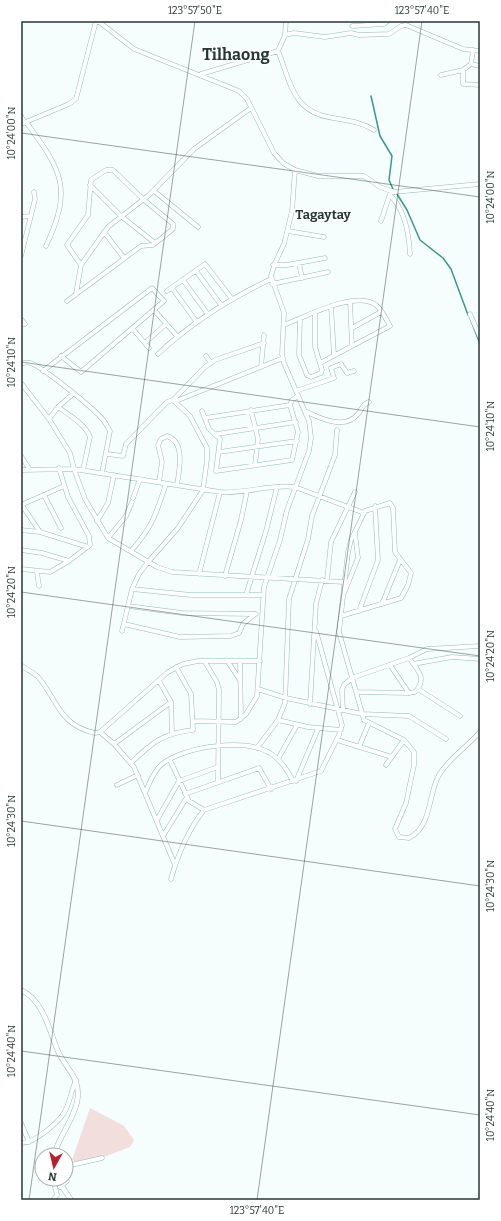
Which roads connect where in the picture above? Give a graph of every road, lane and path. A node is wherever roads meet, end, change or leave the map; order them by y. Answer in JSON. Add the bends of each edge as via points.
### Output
{"nodes":[{"id":1,"x":286,"y":21,"type":"edge"},
{"id":2,"x":388,"y":21,"type":"edge"},
{"id":3,"x":100,"y":22,"type":"edge"},
{"id":4,"x":351,"y":23,"type":"edge"},
{"id":5,"x":351,"y":33,"type":"junction"},
{"id":6,"x":285,"y":34,"type":"junction"},
{"id":7,"x":473,"y":50,"type":"junction"},
{"id":8,"x":278,"y":51,"type":"junction"},
{"id":9,"x":480,"y":51,"type":"edge"},
{"id":10,"x":471,"y":64,"type":"junction"},
{"id":11,"x":480,"y":66,"type":"edge"},
{"id":12,"x":463,"y":70,"type":"junction"},
{"id":13,"x":201,"y":74,"type":"junction"},
{"id":14,"x":441,"y":75,"type":"dead end"},
{"id":15,"x":480,"y":85,"type":"edge"},
{"id":16,"x":251,"y":108,"type":"junction"},
{"id":17,"x":21,"y":116,"type":"edge"},
{"id":18,"x":24,"y":123,"type":"edge"},
{"id":19,"x":374,"y":130,"type":"dead end"},
{"id":20,"x":295,"y":170,"type":"junction"},
{"id":21,"x":480,"y":184,"type":"edge"},
{"id":22,"x":90,"y":185,"type":"junction"},
{"id":23,"x":154,"y":191,"type":"junction"},
{"id":24,"x":34,"y":192,"type":"dead end"},
{"id":25,"x":390,"y":194,"type":"junction"},
{"id":26,"x":144,"y":200,"type":"junction"},
{"id":27,"x":30,"y":216,"type":"junction"},
{"id":28,"x":121,"y":216,"type":"junction"},
{"id":29,"x":21,"y":217,"type":"edge"},
{"id":30,"x":381,"y":221,"type":"dead end"},
{"id":31,"x":198,"y":227,"type":"dead end"},
{"id":32,"x":288,"y":231,"type":"junction"},
{"id":33,"x":104,"y":232,"type":"junction"},
{"id":34,"x":324,"y":237,"type":"dead end"},
{"id":35,"x":21,"y":238,"type":"edge"},
{"id":36,"x":27,"y":238,"type":"junction"},
{"id":37,"x":155,"y":243,"type":"junction"},
{"id":38,"x":46,"y":246,"type":"dead end"},
{"id":39,"x":410,"y":254,"type":"dead end"},
{"id":40,"x":21,"y":256,"type":"edge"},
{"id":41,"x":124,"y":258,"type":"junction"},
{"id":42,"x":325,"y":258,"type":"dead end"},
{"id":43,"x":299,"y":263,"type":"junction"},
{"id":44,"x":81,"y":265,"type":"junction"},
{"id":45,"x":274,"y":265,"type":"junction"},
{"id":46,"x":196,"y":271,"type":"junction"},
{"id":47,"x":328,"y":272,"type":"dead end"},
{"id":48,"x":302,"y":278,"type":"junction"},
{"id":49,"x":271,"y":279,"type":"junction"},
{"id":50,"x":183,"y":280,"type":"junction"},
{"id":51,"x":272,"y":284,"type":"junction"},
{"id":52,"x":172,"y":288,"type":"junction"},
{"id":53,"x":168,"y":291,"type":"dead end"},
{"id":54,"x":76,"y":294,"type":"junction"},
{"id":55,"x":232,"y":299,"type":"junction"},
{"id":56,"x":67,"y":301,"type":"dead end"},
{"id":57,"x":350,"y":301,"type":"junction"},
{"id":58,"x":221,"y":305,"type":"junction"},
{"id":59,"x":331,"y":306,"type":"junction"},
{"id":60,"x":154,"y":310,"type":"junction"},
{"id":61,"x":381,"y":312,"type":"junction"},
{"id":62,"x":207,"y":313,"type":"junction"},
{"id":63,"x":314,"y":313,"type":"junction"},
{"id":64,"x":470,"y":314,"type":"dead end"},
{"id":65,"x":21,"y":319,"type":"edge"},
{"id":66,"x":300,"y":319,"type":"junction"},
{"id":67,"x":196,"y":321,"type":"junction"},
{"id":68,"x":21,"y":324,"type":"edge"},
{"id":69,"x":166,"y":324,"type":"junction"},
{"id":70,"x":284,"y":325,"type":"junction"},
{"id":71,"x":132,"y":328,"type":"junction"},
{"id":72,"x":352,"y":328,"type":"junction"},
{"id":73,"x":264,"y":335,"type":"dead end"},
{"id":74,"x":176,"y":336,"type":"junction"},
{"id":75,"x":480,"y":337,"type":"edge"},
{"id":76,"x":145,"y":343,"type":"junction"},
{"id":77,"x":264,"y":343,"type":"junction"},
{"id":78,"x":352,"y":346,"type":"junction"},
{"id":79,"x":150,"y":348,"type":"dead end"},
{"id":80,"x":158,"y":354,"type":"dead end"},
{"id":81,"x":61,"y":356,"type":"junction"},
{"id":82,"x":206,"y":356,"type":"dead end"},
{"id":83,"x":334,"y":356,"type":"junction"},
{"id":84,"x":282,"y":358,"type":"junction"},
{"id":85,"x":211,"y":363,"type":"junction"},
{"id":86,"x":320,"y":363,"type":"junction"},
{"id":87,"x":21,"y":364,"type":"edge"},
{"id":88,"x":261,"y":366,"type":"junction"},
{"id":89,"x":43,"y":371,"type":"junction"},
{"id":90,"x":354,"y":371,"type":"dead end"},
{"id":91,"x":21,"y":383,"type":"edge"},
{"id":92,"x":296,"y":391,"type":"junction"},
{"id":93,"x":73,"y":394,"type":"junction"},
{"id":94,"x":298,"y":396,"type":"junction"},
{"id":95,"x":174,"y":401,"type":"junction"},
{"id":96,"x":369,"y":402,"type":"dead end"},
{"id":97,"x":290,"y":405,"type":"junction"},
{"id":98,"x":58,"y":407,"type":"junction"},
{"id":99,"x":251,"y":410,"type":"junction"},
{"id":100,"x":202,"y":411,"type":"dead end"},
{"id":101,"x":304,"y":411,"type":"junction"},
{"id":102,"x":205,"y":418,"type":"junction"},
{"id":103,"x":48,"y":419,"type":"junction"},
{"id":104,"x":296,"y":422,"type":"junction"},
{"id":105,"x":256,"y":428,"type":"junction"},
{"id":106,"x":337,"y":430,"type":"dead end"},
{"id":107,"x":217,"y":434,"type":"junction"},
{"id":108,"x":298,"y":441,"type":"junction"},
{"id":109,"x":258,"y":446,"type":"junction"},
{"id":110,"x":219,"y":452,"type":"junction"},
{"id":111,"x":107,"y":454,"type":"junction"},
{"id":112,"x":21,"y":456,"type":"edge"},
{"id":113,"x":255,"y":465,"type":"junction"},
{"id":114,"x":59,"y":468,"type":"junction"},
{"id":115,"x":74,"y":469,"type":"junction"},
{"id":116,"x":21,"y":470,"type":"edge"},
{"id":117,"x":30,"y":470,"type":"junction"},
{"id":118,"x":83,"y":470,"type":"junction"},
{"id":119,"x":102,"y":473,"type":"junction"},
{"id":120,"x":114,"y":475,"type":"junction"},
{"id":121,"x":140,"y":479,"type":"junction"},
{"id":122,"x":159,"y":482,"type":"junction"},
{"id":123,"x":166,"y":484,"type":"junction"},
{"id":124,"x":177,"y":485,"type":"junction"},
{"id":125,"x":64,"y":486,"type":"junction"},
{"id":126,"x":277,"y":487,"type":"junction"},
{"id":127,"x":295,"y":487,"type":"junction"},
{"id":128,"x":203,"y":490,"type":"junction"},
{"id":129,"x":247,"y":491,"type":"junction"},
{"id":130,"x":220,"y":492,"type":"junction"},
{"id":131,"x":355,"y":492,"type":"dead end"},
{"id":132,"x":44,"y":495,"type":"junction"},
{"id":133,"x":319,"y":496,"type":"junction"},
{"id":134,"x":21,"y":505,"type":"edge"},
{"id":135,"x":348,"y":506,"type":"junction"},
{"id":136,"x":375,"y":506,"type":"junction"},
{"id":137,"x":364,"y":513,"type":"junction"},
{"id":138,"x":97,"y":521,"type":"junction"},
{"id":139,"x":61,"y":528,"type":"dead end"},
{"id":140,"x":21,"y":530,"type":"edge"},
{"id":141,"x":40,"y":532,"type":"junction"},
{"id":142,"x":355,"y":533,"type":"junction"},
{"id":143,"x":108,"y":538,"type":"junction"},
{"id":144,"x":88,"y":547,"type":"junction"},
{"id":145,"x":21,"y":550,"type":"edge"},
{"id":146,"x":131,"y":551,"type":"junction"},
{"id":147,"x":400,"y":560,"type":"junction"},
{"id":148,"x":69,"y":561,"type":"junction"},
{"id":149,"x":148,"y":562,"type":"junction"},
{"id":150,"x":21,"y":569,"type":"edge"},
{"id":151,"x":37,"y":572,"type":"junction"},
{"id":152,"x":199,"y":574,"type":"junction"},
{"id":153,"x":224,"y":576,"type":"junction"},
{"id":154,"x":251,"y":578,"type":"junction"},
{"id":155,"x":266,"y":579,"type":"junction"},
{"id":156,"x":295,"y":580,"type":"junction"},
{"id":157,"x":324,"y":580,"type":"junction"},
{"id":158,"x":344,"y":580,"type":"junction"},
{"id":159,"x":350,"y":580,"type":"junction"},
{"id":160,"x":39,"y":586,"type":"dead end"},
{"id":161,"x":132,"y":589,"type":"junction"},
{"id":162,"x":246,"y":595,"type":"junction"},
{"id":163,"x":263,"y":595,"type":"junction"},
{"id":164,"x":343,"y":597,"type":"junction"},
{"id":165,"x":382,"y":604,"type":"junction"},
{"id":166,"x":128,"y":606,"type":"junction"},
{"id":167,"x":359,"y":611,"type":"junction"},
{"id":168,"x":255,"y":614,"type":"junction"},
{"id":169,"x":262,"y":614,"type":"junction"},
{"id":170,"x":340,"y":616,"type":"junction"},
{"id":171,"x":124,"y":624,"type":"junction"},
{"id":172,"x":122,"y":631,"type":"dead end"},
{"id":173,"x":316,"y":631,"type":"junction"},
{"id":174,"x":480,"y":646,"type":"edge"},
{"id":175,"x":409,"y":658,"type":"junction"},
{"id":176,"x":480,"y":659,"type":"edge"},
{"id":177,"x":260,"y":661,"type":"junction"},
{"id":178,"x":205,"y":662,"type":"junction"},
{"id":179,"x":228,"y":662,"type":"junction"},
{"id":180,"x":240,"y":662,"type":"junction"},
{"id":181,"x":413,"y":664,"type":"junction"},
{"id":182,"x":21,"y":665,"type":"edge"},
{"id":183,"x":390,"y":665,"type":"junction"},
{"id":184,"x":176,"y":667,"type":"junction"},
{"id":185,"x":352,"y":678,"type":"junction"},
{"id":186,"x":159,"y":680,"type":"junction"},
{"id":187,"x":241,"y":681,"type":"junction"},
{"id":188,"x":258,"y":689,"type":"junction"},
{"id":189,"x":418,"y":689,"type":"junction"},
{"id":190,"x":356,"y":692,"type":"junction"},
{"id":191,"x":409,"y":693,"type":"junction"},
{"id":192,"x":286,"y":698,"type":"junction"},
{"id":193,"x":171,"y":702,"type":"junction"},
{"id":194,"x":310,"y":704,"type":"junction"},
{"id":195,"x":337,"y":709,"type":"junction"},
{"id":196,"x":343,"y":710,"type":"junction"},
{"id":197,"x":362,"y":714,"type":"junction"},
{"id":198,"x":460,"y":716,"type":"dead end"},
{"id":199,"x":241,"y":720,"type":"junction"},
{"id":200,"x":278,"y":720,"type":"junction"},
{"id":201,"x":193,"y":721,"type":"junction"},
{"id":202,"x":219,"y":723,"type":"junction"},
{"id":203,"x":369,"y":724,"type":"junction"},
{"id":204,"x":297,"y":725,"type":"junction"},
{"id":205,"x":318,"y":729,"type":"junction"},
{"id":206,"x":341,"y":730,"type":"junction"},
{"id":207,"x":100,"y":732,"type":"junction"},
{"id":208,"x":480,"y":732,"type":"edge"},
{"id":209,"x":172,"y":733,"type":"junction"},
{"id":210,"x":446,"y":739,"type":"dead end"},
{"id":211,"x":336,"y":740,"type":"junction"},
{"id":212,"x":404,"y":740,"type":"junction"},
{"id":213,"x":114,"y":744,"type":"junction"},
{"id":214,"x":219,"y":747,"type":"junction"},
{"id":215,"x":358,"y":747,"type":"junction"},
{"id":216,"x":257,"y":748,"type":"junction"},
{"id":217,"x":392,"y":757,"type":"junction"},
{"id":218,"x":278,"y":759,"type":"junction"},
{"id":219,"x":170,"y":760,"type":"junction"},
{"id":220,"x":131,"y":763,"type":"junction"},
{"id":221,"x":386,"y":765,"type":"dead end"},
{"id":222,"x":218,"y":767,"type":"junction"},
{"id":223,"x":138,"y":775,"type":"junction"},
{"id":224,"x":179,"y":781,"type":"junction"},
{"id":225,"x":294,"y":781,"type":"junction"},
{"id":226,"x":218,"y":782,"type":"junction"},
{"id":227,"x":117,"y":785,"type":"dead end"},
{"id":228,"x":271,"y":789,"type":"junction"},
{"id":229,"x":145,"y":793,"type":"junction"},
{"id":230,"x":186,"y":796,"type":"junction"},
{"id":231,"x":204,"y":810,"type":"junction"},
{"id":232,"x":157,"y":820,"type":"junction"},
{"id":233,"x":163,"y":836,"type":"junction"},
{"id":234,"x":175,"y":865,"type":"junction"},
{"id":235,"x":171,"y":879,"type":"dead end"},
{"id":236,"x":21,"y":990,"type":"edge"},
{"id":237,"x":76,"y":1080,"type":"junction"},
{"id":238,"x":21,"y":1124,"type":"edge"},
{"id":239,"x":29,"y":1142,"type":"junction"},
{"id":240,"x":21,"y":1143,"type":"edge"},
{"id":241,"x":56,"y":1147,"type":"edge"},
{"id":242,"x":102,"y":1158,"type":"dead end"},
{"id":243,"x":74,"y":1164,"type":"edge"},
{"id":244,"x":55,"y":1187,"type":"edge"},
{"id":245,"x":61,"y":1187,"type":"edge"},
{"id":246,"x":53,"y":1200,"type":"edge"},
{"id":247,"x":71,"y":1200,"type":"edge"}],
"edges":[{"from":1,"to":6,"type":"street"},
{"from":2,"to":4,"type":"street","via":[[384,24]]},
{"from":3,"to":13,"type":"street","via":[[134,49]]},
{"from":3,"to":18,"type":"street","via":[[76,99]]},
{"from":4,"to":5,"type":"street"},
{"from":5,"to":6,"type":"street","via":[[325,37]]},
{"from":5,"to":7,"type":"street","via":[[389,34],[406,25],[463,49]]},
{"from":6,"to":8,"type":"street"},
{"from":7,"to":9,"type":"street"},
{"from":7,"to":10,"type":"street"},
{"from":8,"to":13,"type":"street"},
{"from":8,"to":19,"type":"street","via":[[294,94],[300,103],[327,118],[355,121]]},
{"from":10,"to":11,"type":"street"},
{"from":10,"to":12,"type":"street"},
{"from":12,"to":14,"type":"street"},
{"from":12,"to":15,"type":"street","via":[[462,84]]},
{"from":13,"to":16,"type":"street","via":[[239,91]]},
{"from":16,"to":20,"type":"street","via":[[274,153],[283,163]]},
{"from":16,"to":23,"type":"street","via":[[194,149]]},
{"from":17,"to":18,"type":"street"},
{"from":18,"to":38,"type":"street","via":[[51,158],[62,188],[57,221]]},
{"from":20,"to":25,"type":"street","via":[[318,176],[364,176]]},
{"from":20,"to":32,"type":"street","via":[[293,205]]},
{"from":21,"to":25,"type":"street"},
{"from":22,"to":26,"type":"street","via":[[92,178],[112,170]]},
{"from":22,"to":28,"type":"street"},
{"from":22,"to":44,"type":"street","via":[[88,215],[67,245]]},
{"from":23,"to":26,"type":"street"},
{"from":23,"to":31,"type":"street"},
{"from":24,"to":27,"type":"street","via":[[35,199]]},
{"from":25,"to":30,"type":"street"},
{"from":25,"to":39,"type":"street","via":[[403,215]]},
{"from":26,"to":28,"type":"street"},
{"from":26,"to":37,"type":"street","via":[[174,225],[172,230]]},
{"from":27,"to":29,"type":"street"},
{"from":27,"to":36,"type":"street"},
{"from":28,"to":33,"type":"street"},
{"from":28,"to":37,"type":"street"},
{"from":32,"to":34,"type":"street"},
{"from":32,"to":45,"type":"street"},
{"from":33,"to":41,"type":"street"},
{"from":33,"to":44,"type":"street"},
{"from":35,"to":36,"type":"street"},
{"from":36,"to":40,"type":"street"},
{"from":37,"to":41,"type":"street","via":[[141,246]]},
{"from":41,"to":54,"type":"street"},
{"from":42,"to":43,"type":"street"},
{"from":43,"to":45,"type":"street"},
{"from":43,"to":48,"type":"street"},
{"from":44,"to":54,"type":"street"},
{"from":45,"to":49,"type":"street"},
{"from":46,"to":50,"type":"street"},
{"from":46,"to":55,"type":"street","via":[[205,264]]},
{"from":46,"to":58,"type":"street"},
{"from":47,"to":48,"type":"street"},
{"from":48,"to":51,"type":"street"},
{"from":49,"to":51,"type":"street"},
{"from":49,"to":55,"type":"street"},
{"from":50,"to":52,"type":"street"},
{"from":50,"to":62,"type":"street"},
{"from":51,"to":70,"type":"street","via":[[284,309]]},
{"from":52,"to":53,"type":"street"},
{"from":52,"to":67,"type":"street"},
{"from":54,"to":56,"type":"street"},
{"from":55,"to":58,"type":"street"},
{"from":57,"to":59,"type":"street"},
{"from":57,"to":61,"type":"street","via":[[375,304]]},
{"from":57,"to":72,"type":"street"},
{"from":58,"to":62,"type":"street"},
{"from":59,"to":63,"type":"street"},
{"from":59,"to":83,"type":"street"},
{"from":60,"to":69,"type":"street"},
{"from":60,"to":71,"type":"street"},
{"from":60,"to":81,"type":"street","via":[[164,301],[152,288]]},
{"from":61,"to":72,"type":"street"},
{"from":61,"to":78,"type":"street","via":[[390,326]]},
{"from":62,"to":67,"type":"street"},
{"from":63,"to":66,"type":"street"},
{"from":63,"to":86,"type":"street","via":[[315,347]]},
{"from":64,"to":75,"type":"street"},
{"from":65,"to":68,"type":"street","via":[[25,324]]},
{"from":66,"to":70,"type":"street"},
{"from":66,"to":86,"type":"street","via":[[299,355],[307,375],[311,377],[321,373]]},
{"from":67,"to":74,"type":"street"},
{"from":69,"to":74,"type":"street"},
{"from":69,"to":76,"type":"street"},
{"from":70,"to":84,"type":"street"},
{"from":71,"to":76,"type":"street"},
{"from":71,"to":81,"type":"street","via":[[81,372]]},
{"from":72,"to":78,"type":"street"},
{"from":73,"to":77,"type":"street"},
{"from":74,"to":80,"type":"street"},
{"from":76,"to":79,"type":"street"},
{"from":77,"to":85,"type":"street"},
{"from":77,"to":88,"type":"street"},
{"from":78,"to":83,"type":"street"},
{"from":81,"to":89,"type":"street"},
{"from":82,"to":85,"type":"street"},
{"from":83,"to":86,"type":"street"},
{"from":84,"to":88,"type":"street"},
{"from":84,"to":92,"type":"street"},
{"from":85,"to":95,"type":"street"},
{"from":87,"to":89,"type":"street","via":[[33,364]]},
{"from":88,"to":95,"type":"street"},
{"from":89,"to":93,"type":"street"},
{"from":90,"to":92,"type":"street","via":[[347,374],[341,364],[331,368],[334,378]]},
{"from":91,"to":103,"type":"street"},
{"from":92,"to":94,"type":"street"},
{"from":93,"to":98,"type":"street"},
{"from":93,"to":111,"type":"street","via":[[103,420],[110,431]]},
{"from":94,"to":97,"type":"street"},
{"from":94,"to":101,"type":"street"},
{"from":95,"to":111,"type":"street","via":[[167,402],[126,444],[123,456]]},
{"from":95,"to":128,"type":"street","via":[[190,416],[207,448],[208,459]]},
{"from":96,"to":101,"type":"street","via":[[363,405],[354,418],[343,422],[324,420]]},
{"from":97,"to":99,"type":"street"},
{"from":97,"to":104,"type":"street"},
{"from":98,"to":103,"type":"street"},
{"from":98,"to":118,"type":"street","via":[[89,434]]},
{"from":99,"to":102,"type":"street"},
{"from":99,"to":105,"type":"street"},
{"from":100,"to":102,"type":"street"},
{"from":101,"to":127,"type":"street","via":[[311,426],[310,444]]},
{"from":102,"to":107,"type":"street","via":[[210,429]]},
{"from":103,"to":115,"type":"street","via":[[70,453]]},
{"from":104,"to":105,"type":"street"},
{"from":104,"to":108,"type":"street"},
{"from":105,"to":107,"type":"street"},
{"from":105,"to":109,"type":"street"},
{"from":106,"to":133,"type":"street","via":[[335,455]]},
{"from":107,"to":110,"type":"street","via":[[220,439]]},
{"from":108,"to":109,"type":"street"},
{"from":108,"to":113,"type":"street","via":[[292,460]]},
{"from":109,"to":110,"type":"street"},
{"from":109,"to":113,"type":"street"},
{"from":110,"to":113,"type":"street","via":[[216,472]]},
{"from":111,"to":119,"type":"street"},
{"from":112,"to":117,"type":"street"},
{"from":114,"to":115,"type":"street"},
{"from":114,"to":117,"type":"street"},
{"from":114,"to":125,"type":"street"},
{"from":115,"to":118,"type":"street"},
{"from":115,"to":138,"type":"street","via":[[85,499]]},
{"from":116,"to":117,"type":"street"},
{"from":118,"to":119,"type":"street"},
{"from":119,"to":120,"type":"street"},
{"from":120,"to":121,"type":"street"},
{"from":120,"to":138,"type":"street","via":[[108,502]]},
{"from":121,"to":122,"type":"street"},
{"from":121,"to":143,"type":"street","via":[[126,516]]},
{"from":122,"to":123,"type":"street"},
{"from":122,"to":124,"type":"street","via":[[162,462],[158,446],[161,439],[167,436],[173,439],[181,456]]},
{"from":123,"to":124,"type":"street"},
{"from":123,"to":146,"type":"street","via":[[152,524]]},
{"from":124,"to":128,"type":"street"},
{"from":125,"to":132,"type":"street"},
{"from":125,"to":144,"type":"street","via":[[89,536]]},
{"from":126,"to":127,"type":"street"},
{"from":126,"to":129,"type":"street"},
{"from":126,"to":154,"type":"street"},
{"from":127,"to":133,"type":"street"},
{"from":127,"to":155,"type":"street"},
{"from":128,"to":130,"type":"street"},
{"from":128,"to":149,"type":"street","via":[[178,528]]},
{"from":129,"to":130,"type":"street"},
{"from":129,"to":153,"type":"street"},
{"from":130,"to":152,"type":"street"},
{"from":131,"to":135,"type":"street"},
{"from":132,"to":134,"type":"street"},
{"from":132,"to":139,"type":"street"},
{"from":133,"to":135,"type":"street"},
{"from":133,"to":156,"type":"street"},
{"from":134,"to":141,"type":"street"},
{"from":135,"to":137,"type":"street"},
{"from":135,"to":157,"type":"street","via":[[331,542]]},
{"from":136,"to":137,"type":"street"},
{"from":136,"to":147,"type":"street","via":[[390,503],[393,508],[395,552]]},
{"from":136,"to":167,"type":"street","via":[[378,560]]},
{"from":137,"to":142,"type":"street"},
{"from":138,"to":143,"type":"street"},
{"from":140,"to":141,"type":"street"},
{"from":141,"to":144,"type":"street"},
{"from":142,"to":158,"type":"street","via":[[348,552]]},
{"from":142,"to":159,"type":"street","via":[[358,558]]},
{"from":143,"to":146,"type":"street"},
{"from":144,"to":148,"type":"street"},
{"from":145,"to":148,"type":"street"},
{"from":146,"to":149,"type":"street"},
{"from":147,"to":165,"type":"street"},
{"from":147,"to":165,"type":"street","via":[[411,573],[408,585],[401,598]]},
{"from":148,"to":151,"type":"street","via":[[50,572]]},
{"from":149,"to":152,"type":"street","via":[[172,572]]},
{"from":149,"to":161,"type":"street"},
{"from":150,"to":151,"type":"street"},
{"from":151,"to":160,"type":"street"},
{"from":152,"to":153,"type":"street"},
{"from":153,"to":154,"type":"street"},
{"from":154,"to":155,"type":"street"},
{"from":154,"to":162,"type":"street"},
{"from":155,"to":156,"type":"street"},
{"from":155,"to":163,"type":"street"},
{"from":156,"to":157,"type":"street"},
{"from":156,"to":192,"type":"street","via":[[289,599]]},
{"from":157,"to":158,"type":"street"},
{"from":157,"to":173,"type":"street","via":[[316,604]]},
{"from":158,"to":159,"type":"street"},
{"from":158,"to":164,"type":"street"},
{"from":159,"to":164,"type":"street"},
{"from":161,"to":162,"type":"street","via":[[184,595]]},
{"from":161,"to":166,"type":"street"},
{"from":162,"to":163,"type":"street"},
{"from":163,"to":169,"type":"street"},
{"from":164,"to":170,"type":"street"},
{"from":165,"to":167,"type":"street"},
{"from":166,"to":168,"type":"street","via":[[182,613]]},
{"from":166,"to":171,"type":"street"},
{"from":167,"to":170,"type":"street"},
{"from":168,"to":169,"type":"street"},
{"from":168,"to":171,"type":"street","via":[[243,624],[239,633],[231,636],[180,637]]},
{"from":169,"to":177,"type":"street"},
{"from":170,"to":185,"type":"street","via":[[339,635]]},
{"from":171,"to":172,"type":"street"},
{"from":173,"to":194,"type":"street"},
{"from":173,"to":195,"type":"street"},
{"from":174,"to":175,"type":"street","via":[[432,648]]},
{"from":175,"to":181,"type":"street"},
{"from":175,"to":183,"type":"street"},
{"from":176,"to":181,"type":"street","via":[[452,657]]},
{"from":177,"to":180,"type":"street"},
{"from":177,"to":188,"type":"street"},
{"from":178,"to":179,"type":"street"},
{"from":178,"to":184,"type":"street","via":[[192,662]]},
{"from":178,"to":202,"type":"street","via":[[218,686]]},
{"from":179,"to":180,"type":"street"},
{"from":179,"to":187,"type":"street"},
{"from":180,"to":187,"type":"street"},
{"from":181,"to":189,"type":"street","via":[[422,678]]},
{"from":182,"to":207,"type":"street","via":[[38,677],[64,717],[91,732]]},
{"from":183,"to":185,"type":"street"},
{"from":183,"to":191,"type":"street"},
{"from":184,"to":186,"type":"street"},
{"from":184,"to":201,"type":"street","via":[[191,694]]},
{"from":185,"to":190,"type":"street"},
{"from":185,"to":196,"type":"street","via":[[342,690]]},
{"from":186,"to":193,"type":"street"},
{"from":186,"to":207,"type":"street"},
{"from":187,"to":199,"type":"street"},
{"from":188,"to":192,"type":"street"},
{"from":188,"to":199,"type":"street","via":[[255,702]]},
{"from":189,"to":191,"type":"street"},
{"from":189,"to":198,"type":"street"},
{"from":190,"to":191,"type":"street"},
{"from":190,"to":197,"type":"street"},
{"from":192,"to":194,"type":"street"},
{"from":192,"to":200,"type":"street"},
{"from":193,"to":209,"type":"street"},
{"from":193,"to":213,"type":"street"},
{"from":194,"to":195,"type":"street"},
{"from":195,"to":196,"type":"street"},
{"from":195,"to":206,"type":"street"},
{"from":196,"to":197,"type":"street"},
{"from":197,"to":203,"type":"street"},
{"from":197,"to":210,"type":"street","via":[[409,716]]},
{"from":199,"to":202,"type":"street"},
{"from":200,"to":204,"type":"street"},
{"from":200,"to":216,"type":"street"},
{"from":201,"to":202,"type":"street"},
{"from":201,"to":209,"type":"street","via":[[193,730]]},
{"from":202,"to":214,"type":"street"},
{"from":203,"to":212,"type":"street"},
{"from":203,"to":215,"type":"street"},
{"from":204,"to":205,"type":"street"},
{"from":204,"to":218,"type":"street"},
{"from":205,"to":206,"type":"street"},
{"from":205,"to":225,"type":"street"},
{"from":206,"to":211,"type":"street"},
{"from":207,"to":213,"type":"street"},
{"from":208,"to":212,"type":"street","via":[[444,769],[436,783],[424,821],[413,836],[403,839],[395,829],[406,803],[415,757],[412,747]]},
{"from":209,"to":220,"type":"street","via":[[152,744]]},
{"from":211,"to":215,"type":"street"},
{"from":211,"to":225,"type":"street","via":[[321,771]]},
{"from":212,"to":217,"type":"street"},
{"from":213,"to":220,"type":"street"},
{"from":214,"to":216,"type":"street"},
{"from":214,"to":219,"type":"street","via":[[196,749]]},
{"from":214,"to":222,"type":"street"},
{"from":215,"to":217,"type":"street"},
{"from":216,"to":218,"type":"street"},
{"from":217,"to":221,"type":"street"},
{"from":218,"to":225,"type":"street"},
{"from":219,"to":224,"type":"street"},
{"from":219,"to":229,"type":"street","via":[[158,768]]},
{"from":220,"to":223,"type":"street"},
{"from":222,"to":224,"type":"street"},
{"from":222,"to":226,"type":"street"},
{"from":223,"to":227,"type":"street"},
{"from":223,"to":229,"type":"street"},
{"from":224,"to":230,"type":"street"},
{"from":224,"to":232,"type":"street"},
{"from":225,"to":228,"type":"street"},
{"from":226,"to":228,"type":"street","via":[[259,768]]},
{"from":226,"to":230,"type":"street"},
{"from":228,"to":231,"type":"street"},
{"from":229,"to":232,"type":"street"},
{"from":230,"to":231,"type":"street","via":[[191,803]]},
{"from":230,"to":233,"type":"street"},
{"from":231,"to":234,"type":"street","via":[[196,820]]},
{"from":232,"to":233,"type":"street"},
{"from":233,"to":234,"type":"street"},
{"from":234,"to":235,"type":"street"},
{"from":236,"to":237,"type":"street","via":[[38,1004],[53,1035],[57,1050]]},
{"from":237,"to":239,"type":"street","via":[[63,1114]]},
{"from":237,"to":241,"type":"street","via":[[77,1102]]},
{"from":238,"to":239,"type":"street"},
{"from":239,"to":240,"type":"street"},
{"from":242,"to":243,"type":"street"},
{"from":244,"to":246,"type":"street","via":[[57,1196]]},
{"from":245,"to":247,"type":"street"}]}
